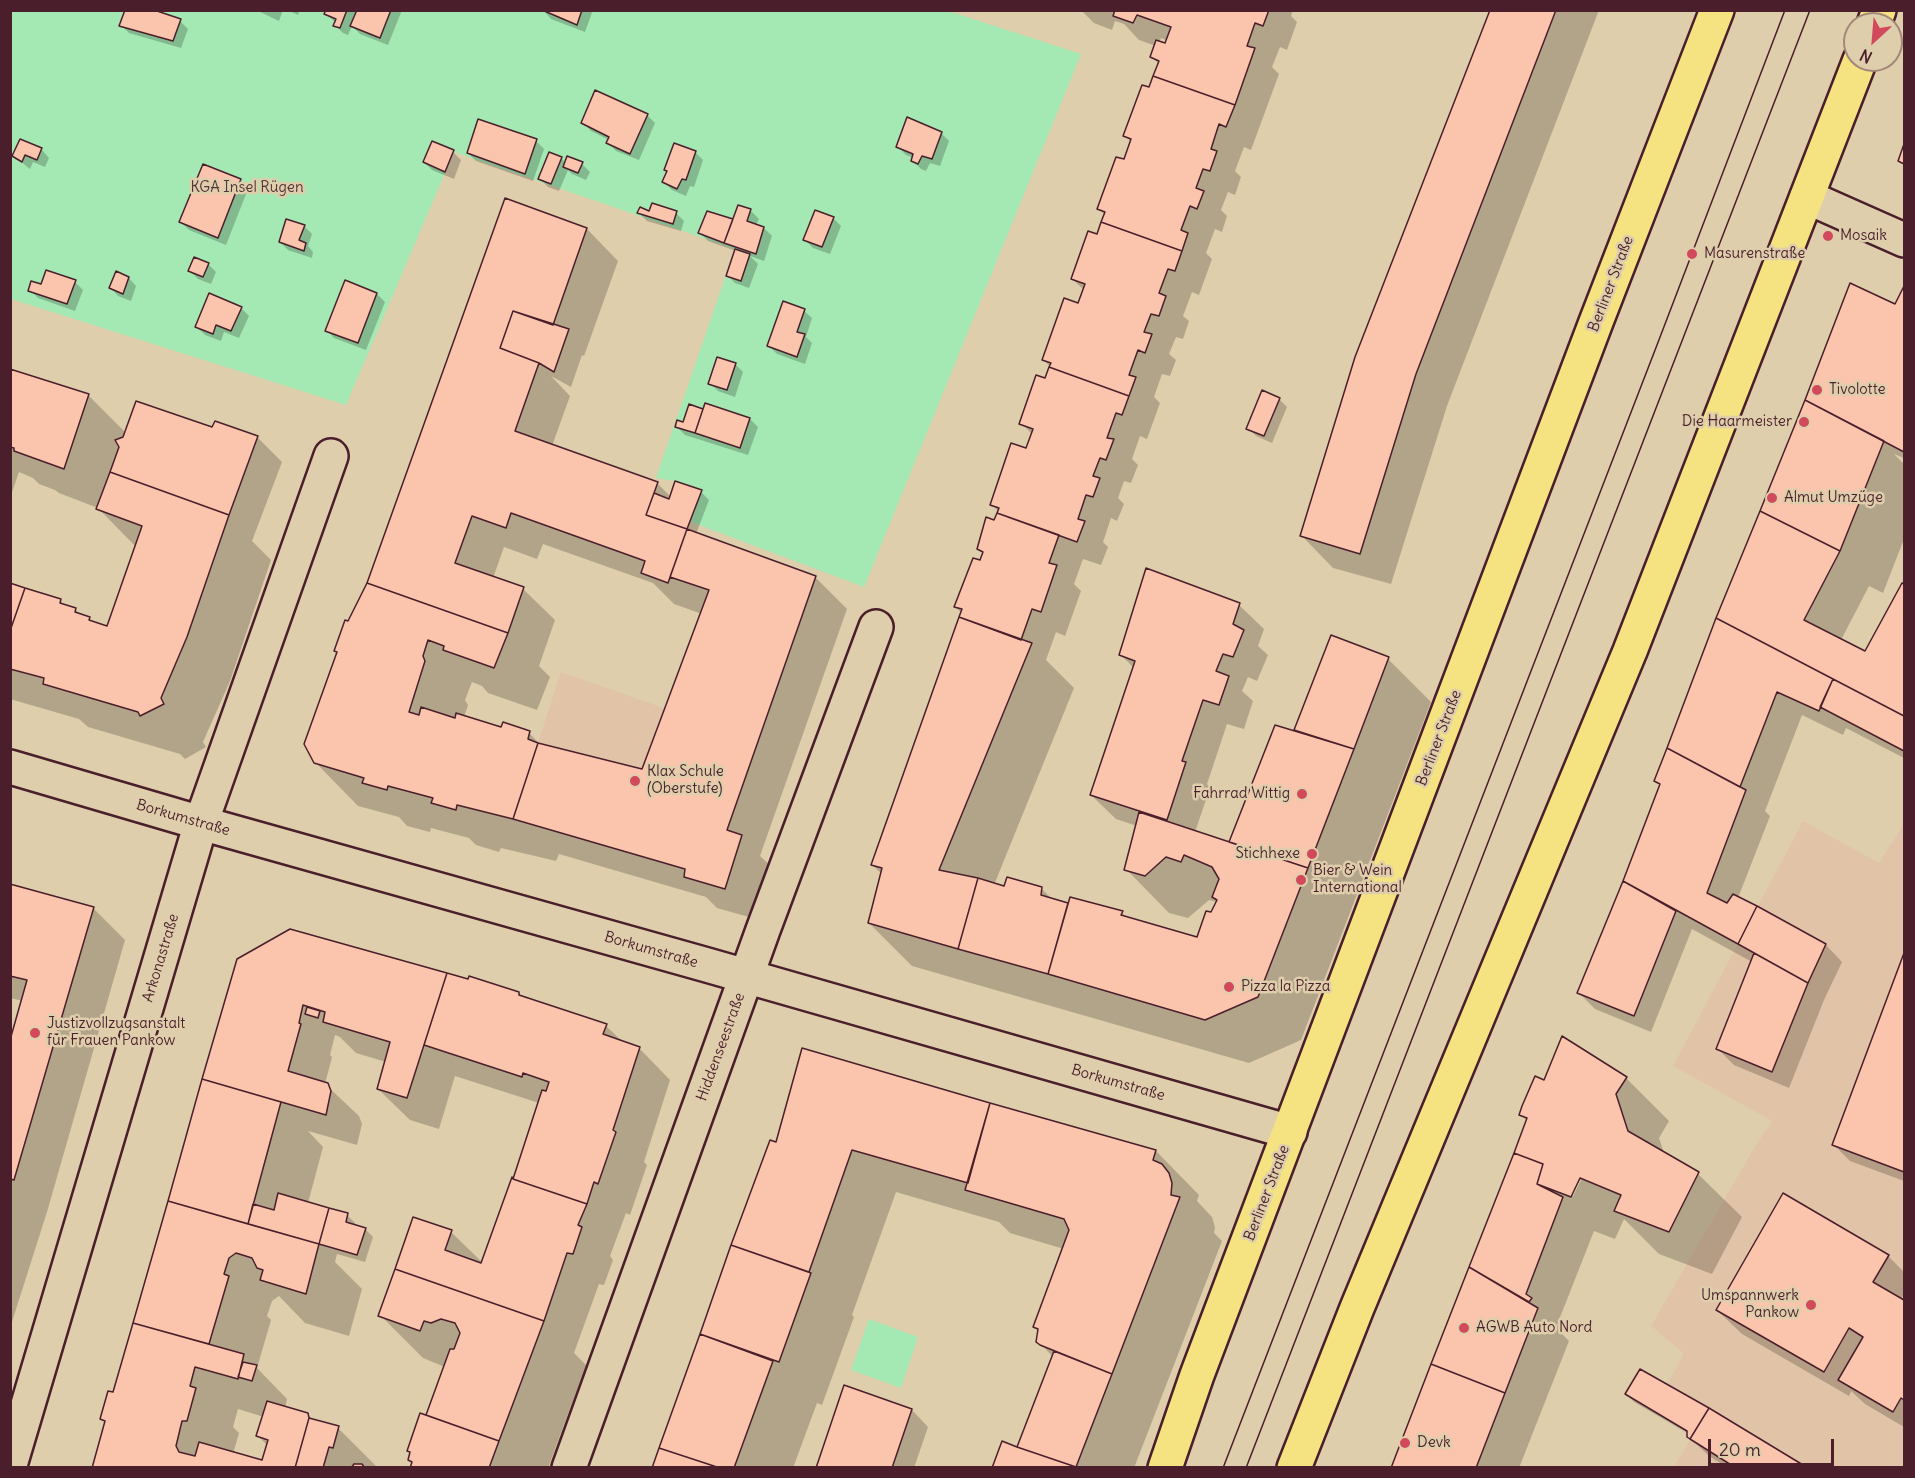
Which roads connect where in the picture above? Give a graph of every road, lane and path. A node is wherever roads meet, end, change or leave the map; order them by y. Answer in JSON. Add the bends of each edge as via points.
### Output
{"nodes":[{"id":1,"x":1717,"y":10,"type":"edge"},
{"id":2,"x":1855,"y":72,"type":"edge"},
{"id":3,"x":1807,"y":197,"type":"junction"},
{"id":4,"x":1905,"y":240,"type":"edge"},
{"id":5,"x":331,"y":456,"type":"dead end"},
{"id":6,"x":876,"y":627,"type":"dead end"},
{"id":7,"x":10,"y":767,"type":"edge"},
{"id":8,"x":201,"y":824,"type":"junction"},
{"id":9,"x":747,"y":977,"type":"junction"},
{"id":10,"x":1290,"y":1132,"type":"junction"},
{"id":11,"x":10,"y":1465,"type":"edge"},
{"id":12,"x":569,"y":1467,"type":"edge"},
{"id":13,"x":1165,"y":1467,"type":"edge"},
{"id":14,"x":1294,"y":1467,"type":"edge"}],
"edges":[{"from":1,"to":10,"type":"main road","name":"Berliner Straße"},
{"from":2,"to":3,"type":"main road"},
{"from":3,"to":4,"type":"street"},
{"from":3,"to":14,"type":"main road","via":[[1629,651]]},
{"from":5,"to":8,"type":"street","name":"Arkonastraße"},
{"from":6,"to":9,"type":"street","name":"Hiddenseestraße"},
{"from":7,"to":8,"type":"street","name":"Borkumstraße"},
{"from":8,"to":9,"type":"street","name":"Borkumstraße"},
{"from":8,"to":11,"type":"street","name":"Arkonastraße"},
{"from":9,"to":10,"type":"street","name":"Borkumstraße"},
{"from":9,"to":12,"type":"street","name":"Hiddenseestraße"},
{"from":10,"to":13,"type":"main road","name":"Berliner Straße"}]}
